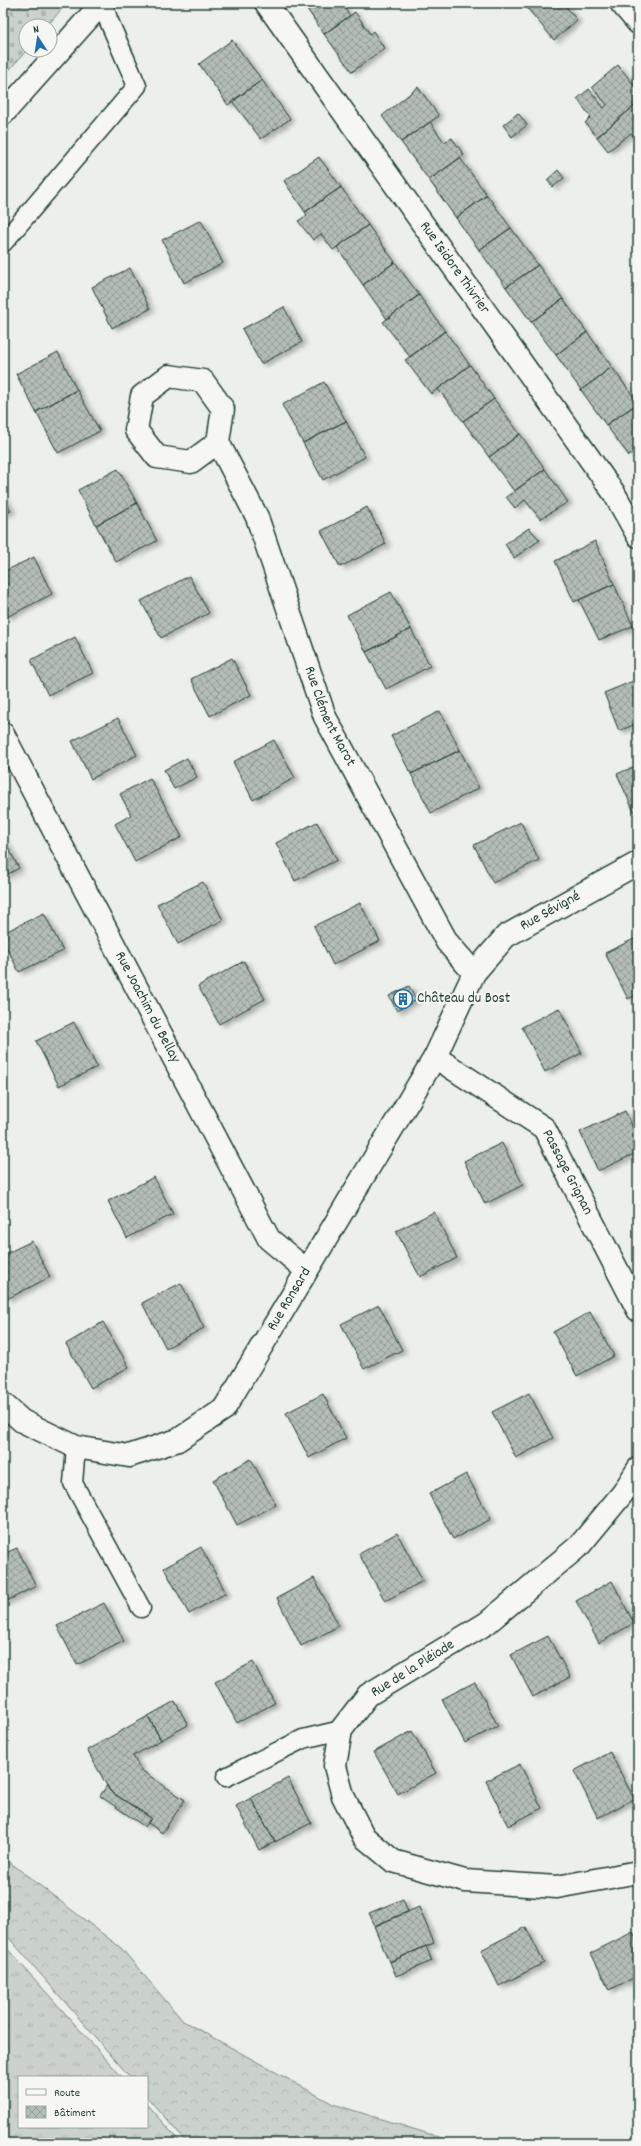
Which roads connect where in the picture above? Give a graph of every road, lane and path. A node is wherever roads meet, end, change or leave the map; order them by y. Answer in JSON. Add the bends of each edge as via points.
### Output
{"nodes":[{"id":1,"x":103,"y":3,"type":"edge"},
{"id":2,"x":266,"y":3,"type":"edge"},
{"id":3,"x":621,"y":3,"type":"edge"},
{"id":4,"x":638,"y":23,"type":"edge"},
{"id":5,"x":3,"y":114,"type":"edge"},
{"id":6,"x":3,"y":243,"type":"edge"},
{"id":7,"x":218,"y":442,"type":"dead end"},
{"id":8,"x":638,"y":536,"type":"edge"},
{"id":9,"x":3,"y":734,"type":"edge"},
{"id":10,"x":638,"y":863,"type":"edge"},
{"id":11,"x":474,"y":973,"type":"junction"},
{"id":12,"x":435,"y":1057,"type":"junction"},
{"id":13,"x":306,"y":1270,"type":"junction"},
{"id":14,"x":638,"y":1310,"type":"edge"},
{"id":15,"x":3,"y":1404,"type":"edge"},
{"id":16,"x":76,"y":1447,"type":"junction"},
{"id":17,"x":638,"y":1469,"type":"edge"},
{"id":18,"x":141,"y":1608,"type":"dead end"},
{"id":19,"x":341,"y":1730,"type":"junction"},
{"id":20,"x":226,"y":1777,"type":"dead end"},
{"id":21,"x":638,"y":1872,"type":"edge"}],
"edges":[{"from":1,"to":5,"type":"street"},
{"from":1,"to":6,"type":"lane","via":[[137,86]]},
{"from":2,"to":8,"type":"street","name":"Rue Isidore Thivrier","via":[[614,493]]},
{"from":3,"to":4,"type":"street"},
{"from":7,"to":11,"type":"street","name":"Rue Clément Marot","via":[[257,517],[325,717],[446,942]]},
{"from":9,"to":13,"type":"street","name":"Rue Joachim du Bellay","via":[[269,1239]]},
{"from":10,"to":11,"type":"street","name":"Rue Sévigné","via":[[506,936]]},
{"from":11,"to":12,"type":"street","name":"Rue Ronsard"},
{"from":12,"to":13,"type":"street","name":"Rue Ronsard"},
{"from":12,"to":14,"type":"street","name":"Passage Grignan","via":[[544,1128]]},
{"from":13,"to":16,"type":"street","name":"Rue Ronsard","via":[[224,1409],[178,1440],[129,1456]]},
{"from":15,"to":16,"type":"street","name":"Rue Ronsard","via":[[22,1421]]},
{"from":16,"to":18,"type":"lane","via":[[72,1483]]},
{"from":17,"to":19,"type":"street","name":"Rue de la Pléiade","via":[[623,1494],[580,1545],[487,1623],[368,1695]]},
{"from":19,"to":20,"type":"lane","via":[[303,1739]]},
{"from":19,"to":21,"type":"street","name":"Rue de la Pléiade","via":[[335,1766],[343,1796],[364,1837],[393,1861],[465,1881],[557,1887]]}]}
